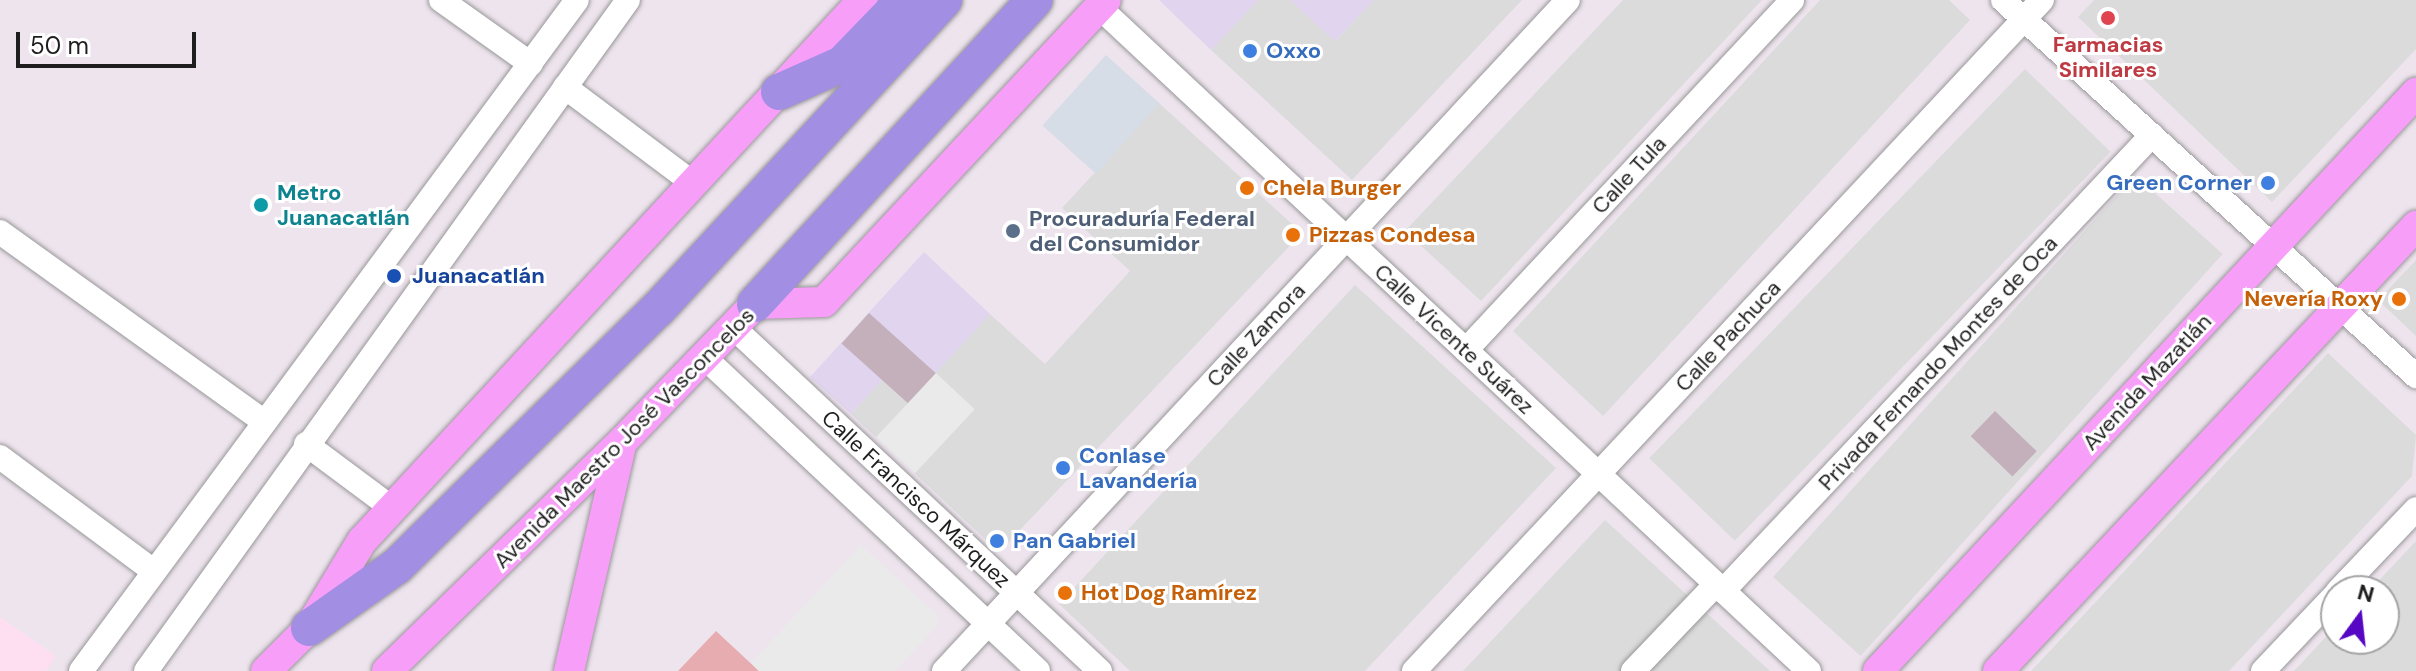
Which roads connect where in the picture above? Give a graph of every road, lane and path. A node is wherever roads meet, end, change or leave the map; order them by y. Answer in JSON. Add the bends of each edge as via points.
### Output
{"nodes":[{"id":1,"x":441,"y":0,"type":"edge"},
{"id":2,"x":577,"y":0,"type":"edge"},
{"id":3,"x":628,"y":0,"type":"edge"},
{"id":4,"x":863,"y":0,"type":"edge"},
{"id":5,"x":904,"y":0,"type":"edge"},
{"id":6,"x":944,"y":0,"type":"edge"},
{"id":7,"x":1035,"y":0,"type":"edge"},
{"id":8,"x":1568,"y":0,"type":"edge"},
{"id":9,"x":1792,"y":0,"type":"edge"},
{"id":10,"x":2003,"y":0,"type":"edge"},
{"id":11,"x":2042,"y":0,"type":"edge"},
{"id":12,"x":1104,"y":2,"type":"edge"},
{"id":13,"x":2024,"y":20,"type":"junction"},
{"id":14,"x":531,"y":64,"type":"junction"},
{"id":15,"x":565,"y":87,"type":"junction"},
{"id":16,"x":779,"y":92,"type":"junction"},
{"id":17,"x":2416,"y":93,"type":"edge"},
{"id":18,"x":2152,"y":135,"type":"junction"},
{"id":19,"x":693,"y":183,"type":"junction"},
{"id":20,"x":2416,"y":226,"type":"edge"},
{"id":21,"x":0,"y":232,"type":"edge"},
{"id":22,"x":1346,"y":239,"type":"junction"},
{"id":23,"x":2275,"y":244,"type":"junction"},
{"id":24,"x":2341,"y":306,"type":"junction"},
{"id":25,"x":744,"y":316,"type":"junction"},
{"id":26,"x":1466,"y":350,"type":"junction"},
{"id":27,"x":704,"y":357,"type":"junction"},
{"id":28,"x":2416,"y":376,"type":"edge"},
{"id":29,"x":263,"y":421,"type":"junction"},
{"id":30,"x":621,"y":443,"type":"junction"},
{"id":31,"x":306,"y":444,"type":"junction"},
{"id":32,"x":0,"y":457,"type":"edge"},
{"id":33,"x":1600,"y":473,"type":"junction"},
{"id":34,"x":392,"y":508,"type":"junction"},
{"id":35,"x":2416,"y":509,"type":"edge"},
{"id":36,"x":152,"y":570,"type":"junction"},
{"id":37,"x":2353,"y":575,"type":"edge"},
{"id":38,"x":1720,"y":588,"type":"junction"},
{"id":39,"x":1016,"y":593,"type":"junction"},
{"id":40,"x":2320,"y":610,"type":"edge"},
{"id":41,"x":988,"y":624,"type":"junction"},
{"id":42,"x":309,"y":628,"type":"junction"},
{"id":43,"x":81,"y":671,"type":"edge"},
{"id":44,"x":146,"y":671,"type":"edge"},
{"id":45,"x":266,"y":671,"type":"edge"},
{"id":46,"x":387,"y":671,"type":"edge"},
{"id":47,"x":569,"y":671,"type":"edge"},
{"id":48,"x":944,"y":671,"type":"edge"},
{"id":49,"x":1038,"y":671,"type":"edge"},
{"id":50,"x":1100,"y":671,"type":"edge"},
{"id":51,"x":1414,"y":671,"type":"edge"},
{"id":52,"x":1633,"y":671,"type":"edge"},
{"id":53,"x":1809,"y":671,"type":"edge"},
{"id":54,"x":1878,"y":671,"type":"edge"},
{"id":55,"x":1998,"y":671,"type":"edge"},
{"id":56,"x":2263,"y":671,"type":"edge"}],
"edges":[{"from":1,"to":14,"type":"street"},
{"from":2,"to":14,"type":"street"},
{"from":3,"to":15,"type":"street"},
{"from":4,"to":16,"type":"main road"},
{"from":5,"to":16,"type":"highway","via":[[842,64]]},
{"from":6,"to":42,"type":"highway","via":[[658,309],[397,566]]},
{"from":7,"to":25,"type":"highway"},
{"from":8,"to":22,"type":"street","name":"Calle Zamora"},
{"from":9,"to":26,"type":"street","name":"Calle Tula"},
{"from":10,"to":13,"type":"street"},
{"from":11,"to":13,"type":"street","name":"Calle Pachuca"},
{"from":12,"to":22,"type":"street","name":"Calle Vicente Suárez"},
{"from":12,"to":25,"type":"main road","name":"Avenida Maestro José Vasconcelos","via":[[824,302]]},
{"from":13,"to":18,"type":"street"},
{"from":13,"to":33,"type":"street","name":"Calle Pachuca"},
{"from":14,"to":29,"type":"street"},
{"from":15,"to":19,"type":"street"},
{"from":15,"to":31,"type":"street"},
{"from":16,"to":19,"type":"main road"},
{"from":17,"to":23,"type":"main road","name":"Avenida Mazatlán"},
{"from":18,"to":23,"type":"street"},
{"from":18,"to":38,"type":"street","name":"Privada Fernando Montes de Oca"},
{"from":19,"to":34,"type":"main road"},
{"from":20,"to":24,"type":"main road"},
{"from":21,"to":29,"type":"street"},
{"from":22,"to":26,"type":"street","name":"Calle Vicente Suárez"},
{"from":22,"to":39,"type":"street","name":"Calle Zamora"},
{"from":23,"to":24,"type":"street"},
{"from":23,"to":54,"type":"main road","name":"Avenida Mazatlán"},
{"from":24,"to":28,"type":"street"},
{"from":24,"to":55,"type":"main road"},
{"from":25,"to":27,"type":"main road","name":"Avenida Maestro José Vasconcelos"},
{"from":25,"to":39,"type":"street","name":"Calle Francisco Márquez"},
{"from":26,"to":33,"type":"street","name":"Calle Vicente Suárez"},
{"from":27,"to":30,"type":"main road","name":"Avenida Maestro José Vasconcelos"},
{"from":27,"to":41,"type":"street","name":"Calle Francisco Márquez"},
{"from":29,"to":36,"type":"street"},
{"from":30,"to":46,"type":"main road","name":"Avenida Maestro José Vasconcelos"},
{"from":30,"to":47,"type":"main road"},
{"from":31,"to":34,"type":"street"},
{"from":31,"to":44,"type":"street"},
{"from":32,"to":36,"type":"street"},
{"from":33,"to":38,"type":"street","name":"Calle Vicente Suárez"},
{"from":33,"to":51,"type":"street","name":"Calle Pachuca"},
{"from":34,"to":42,"type":"main road","via":[[362,541]]},
{"from":35,"to":37,"type":"street"},
{"from":36,"to":43,"type":"street"},
{"from":38,"to":52,"type":"street","name":"Privada Fernando Montes de Oca"},
{"from":38,"to":53,"type":"street","name":"Calle Vicente Suárez"},
{"from":39,"to":41,"type":"street","name":"Calle Zamora"},
{"from":39,"to":50,"type":"street","name":"Calle Francisco Márquez"},
{"from":40,"to":56,"type":"street"},
{"from":41,"to":48,"type":"street","name":"Calle Zamora"},
{"from":41,"to":49,"type":"street","name":"Calle Francisco Márquez"},
{"from":42,"to":45,"type":"main road"}]}
